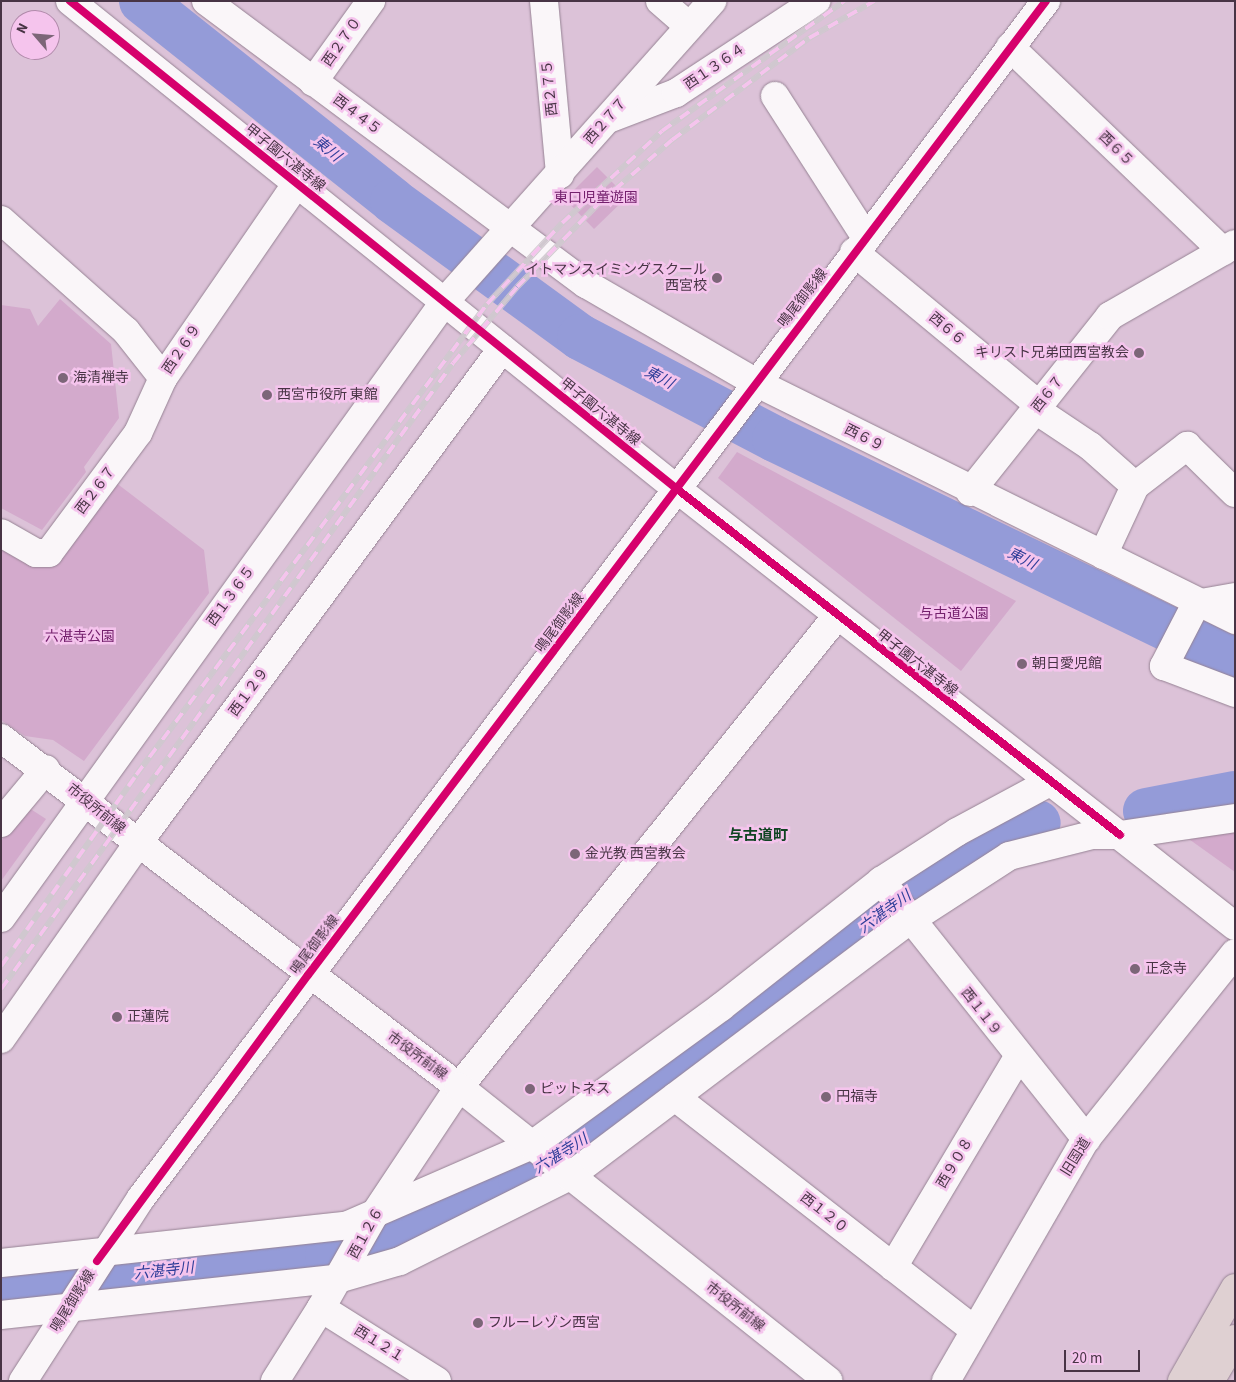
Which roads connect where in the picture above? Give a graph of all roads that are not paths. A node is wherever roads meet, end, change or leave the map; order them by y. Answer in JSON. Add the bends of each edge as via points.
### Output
{"nodes":[{"id":1,"x":70,"y":1,"type":"edge"},
{"id":2,"x":206,"y":1,"type":"edge"},
{"id":3,"x":371,"y":1,"type":"edge"},
{"id":4,"x":544,"y":1,"type":"edge"},
{"id":5,"x":660,"y":1,"type":"edge"},
{"id":6,"x":712,"y":1,"type":"edge"},
{"id":7,"x":816,"y":1,"type":"edge"},
{"id":8,"x":1046,"y":1,"type":"edge"},
{"id":9,"x":689,"y":26,"type":"junction"},
{"id":10,"x":1010,"y":47,"type":"junction"},
{"id":11,"x":313,"y":82,"type":"junction"},
{"id":12,"x":775,"y":96,"type":"dead end"},
{"id":13,"x":608,"y":120,"type":"junction"},
{"id":14,"x":560,"y":174,"type":"junction"},
{"id":15,"x":297,"y":184,"type":"junction"},
{"id":16,"x":1,"y":220,"type":"edge"},
{"id":17,"x":503,"y":233,"type":"junction"},
{"id":18,"x":860,"y":245,"type":"junction"},
{"id":19,"x":1229,"y":247,"type":"edge"},
{"id":20,"x":465,"y":277,"type":"joint"},
{"id":21,"x":445,"y":300,"type":"junction"},
{"id":22,"x":502,"y":349,"type":"junction"},
{"id":23,"x":163,"y":378,"type":"junction"},
{"id":24,"x":752,"y":387,"type":"junction"},
{"id":25,"x":1037,"y":407,"type":"junction"},
{"id":26,"x":1135,"y":486,"type":"junction"},
{"id":27,"x":677,"y":489,"type":"junction"},
{"id":28,"x":970,"y":492,"type":"junction"},
{"id":29,"x":1235,"y":492,"type":"edge"},
{"id":30,"x":1,"y":533,"type":"edge"},
{"id":31,"x":1102,"y":555,"type":"junction"},
{"id":32,"x":1235,"y":596,"type":"edge"},
{"id":33,"x":1193,"y":609,"type":"junction"},
{"id":34,"x":837,"y":616,"type":"junction"},
{"id":35,"x":1235,"y":620,"type":"edge"},
{"id":36,"x":1235,"y":693,"type":"edge"},
{"id":37,"x":1,"y":738,"type":"edge"},
{"id":38,"x":46,"y":769,"type":"junction"},
{"id":39,"x":1050,"y":782,"type":"junction"},
{"id":40,"x":84,"y":799,"type":"junction"},
{"id":41,"x":1235,"y":818,"type":"edge"},
{"id":42,"x":1,"y":823,"type":"edge"},
{"id":43,"x":1120,"y":835,"type":"junction"},
{"id":44,"x":138,"y":843,"type":"junction"},
{"id":45,"x":883,"y":885,"type":"junction"},
{"id":46,"x":906,"y":916,"type":"junction"},
{"id":47,"x":1,"y":918,"type":"edge"},
{"id":48,"x":1235,"y":926,"type":"edge"},
{"id":49,"x":1235,"y":952,"type":"edge"},
{"id":50,"x":308,"y":975,"type":"junction"},
{"id":51,"x":1,"y":1039,"type":"edge"},
{"id":52,"x":1017,"y":1058,"type":"junction"},
{"id":53,"x":460,"y":1087,"type":"junction"},
{"id":54,"x":675,"y":1096,"type":"junction"},
{"id":55,"x":1086,"y":1139,"type":"junction"},
{"id":56,"x":535,"y":1148,"type":"junction"},
{"id":57,"x":568,"y":1174,"type":"junction"},
{"id":58,"x":371,"y":1221,"type":"junction"},
{"id":59,"x":100,"y":1257,"type":"junction"},
{"id":60,"x":1,"y":1262,"type":"edge"},
{"id":61,"x":893,"y":1267,"type":"junction"},
{"id":62,"x":344,"y":1272,"type":"junction"},
{"id":63,"x":1235,"y":1288,"type":"edge"},
{"id":64,"x":72,"y":1303,"type":"junction"},
{"id":65,"x":321,"y":1308,"type":"junction"},
{"id":66,"x":1,"y":1315,"type":"edge"},
{"id":67,"x":974,"y":1330,"type":"junction"},
{"id":68,"x":1235,"y":1339,"type":"edge"},
{"id":69,"x":23,"y":1381,"type":"edge"},
{"id":70,"x":275,"y":1381,"type":"edge"},
{"id":71,"x":437,"y":1381,"type":"edge"},
{"id":72,"x":828,"y":1381,"type":"edge"},
{"id":73,"x":946,"y":1381,"type":"edge"},
{"id":74,"x":1182,"y":1381,"type":"edge"},
{"id":75,"x":1210,"y":1381,"type":"edge"}],
"edges":[{"from":1,"to":15,"type":"street","name":"甲子園六湛寺線"},
{"from":2,"to":11,"type":"street","name":"西４４５"},
{"from":3,"to":11,"type":"street","name":"西２７０"},
{"from":4,"to":14,"type":"street","name":"西２７５"},
{"from":5,"to":9,"type":"street"},
{"from":6,"to":9,"type":"street","name":"西２７７"},
{"from":7,"to":13,"type":"street","name":"西１３６４","via":[[676,94]]},
{"from":8,"to":10,"type":"street","name":"鳴尾御影線"},
{"from":9,"to":13,"type":"street","name":"西２７７"},
{"from":10,"to":18,"type":"street","name":"鳴尾御影線"},
{"from":10,"to":19,"type":"street","name":"西６５"},
{"from":11,"to":17,"type":"street","name":"西４４５"},
{"from":12,"to":18,"type":"street","name":"西６６"},
{"from":13,"to":14,"type":"street","name":"西２７７"},
{"from":14,"to":17,"type":"street","name":"西２７７"},
{"from":15,"to":21,"type":"street","name":"甲子園六湛寺線"},
{"from":15,"to":23,"type":"street","name":"西２６９"},
{"from":16,"to":23,"type":"street","name":"西２６９","via":[[126,331]]},
{"from":17,"to":20,"type":"street","name":"西２７７"},
{"from":17,"to":24,"type":"street","name":"西６９"},
{"from":18,"to":24,"type":"street","name":"鳴尾御影線"},
{"from":18,"to":25,"type":"street","name":"西６６"},
{"from":19,"to":25,"type":"street","name":"西６７","via":[[1110,316]]},
{"from":20,"to":21,"type":"street","name":"西１３６５"},
{"from":21,"to":22,"type":"street","name":"甲子園六湛寺線"},
{"from":21,"to":40,"type":"street","name":"西１３６５"},
{"from":22,"to":27,"type":"street","name":"甲子園六湛寺線"},
{"from":22,"to":44,"type":"street","name":"西１２９"},
{"from":23,"to":30,"type":"street","name":"西２６７","via":[[138,433],[49,553],[36,553]]},
{"from":24,"to":27,"type":"street","name":"鳴尾御影線"},
{"from":24,"to":28,"type":"street","name":"西６９"},
{"from":25,"to":26,"type":"street","name":"西６６","via":[[1090,446]]},
{"from":25,"to":28,"type":"street","name":"西６７"},
{"from":26,"to":29,"type":"street","via":[[1187,446]]},
{"from":26,"to":31,"type":"street"},
{"from":27,"to":34,"type":"street","name":"甲子園六湛寺線"},
{"from":27,"to":50,"type":"street","name":"鳴尾御影線"},
{"from":28,"to":31,"type":"street","name":"西６９"},
{"from":31,"to":33,"type":"street","name":"西６９"},
{"from":32,"to":33,"type":"street"},
{"from":33,"to":35,"type":"street","name":"西６９"},
{"from":33,"to":36,"type":"street","via":[[1166,662]]},
{"from":34,"to":39,"type":"street","name":"甲子園六湛寺線"},
{"from":34,"to":53,"type":"street","name":"西１２６"},
{"from":37,"to":38,"type":"street","name":"市役所前線"},
{"from":38,"to":40,"type":"street","name":"市役所前線"},
{"from":38,"to":42,"type":"street"},
{"from":39,"to":43,"type":"street","name":"甲子園六湛寺線"},
{"from":39,"to":45,"type":"street","via":[[957,832]]},
{"from":40,"to":44,"type":"street","name":"市役所前線"},
{"from":40,"to":47,"type":"street","name":"西１３６５"},
{"from":41,"to":43,"type":"street"},
{"from":43,"to":46,"type":"street","via":[[1092,835],[1009,856]]},
{"from":43,"to":48,"type":"street","name":"甲子園六湛寺線"},
{"from":44,"to":50,"type":"street","name":"市役所前線"},
{"from":44,"to":51,"type":"street","name":"西１２９"},
{"from":45,"to":46,"type":"street","name":"西１１９"},
{"from":45,"to":56,"type":"street"},
{"from":46,"to":52,"type":"street","name":"西１１９"},
{"from":46,"to":54,"type":"street"},
{"from":49,"to":55,"type":"street","name":"旧国道"},
{"from":50,"to":53,"type":"street","name":"市役所前線"},
{"from":50,"to":59,"type":"street","name":"鳴尾御影線"},
{"from":52,"to":55,"type":"street","name":"西１１９"},
{"from":52,"to":61,"type":"street","name":"西９０８"},
{"from":53,"to":56,"type":"street","name":"市役所前線"},
{"from":53,"to":58,"type":"street","name":"西１２６"},
{"from":54,"to":57,"type":"street"},
{"from":54,"to":61,"type":"street","name":"西１２０"},
{"from":55,"to":67,"type":"street","name":"旧国道"},
{"from":56,"to":57,"type":"street","name":"市役所前線"},
{"from":56,"to":58,"type":"street"},
{"from":57,"to":62,"type":"street","via":[[448,1240],[400,1261]]},
{"from":57,"to":72,"type":"street","name":"市役所前線"},
{"from":58,"to":59,"type":"street"},
{"from":58,"to":62,"type":"street","name":"西１２６"},
{"from":59,"to":60,"type":"street"},
{"from":59,"to":64,"type":"street","name":"鳴尾御影線"},
{"from":61,"to":67,"type":"street","name":"西１２０"},
{"from":62,"to":64,"type":"street"},
{"from":62,"to":65,"type":"street","name":"西１２６"},
{"from":63,"to":74,"type":"highway"},
{"from":64,"to":66,"type":"street"},
{"from":64,"to":69,"type":"street","name":"鳴尾御影線"},
{"from":65,"to":70,"type":"street","name":"西１２６"},
{"from":65,"to":71,"type":"street","name":"西１２１"},
{"from":67,"to":73,"type":"street","name":"旧国道"},
{"from":68,"to":75,"type":"highway"}]}
